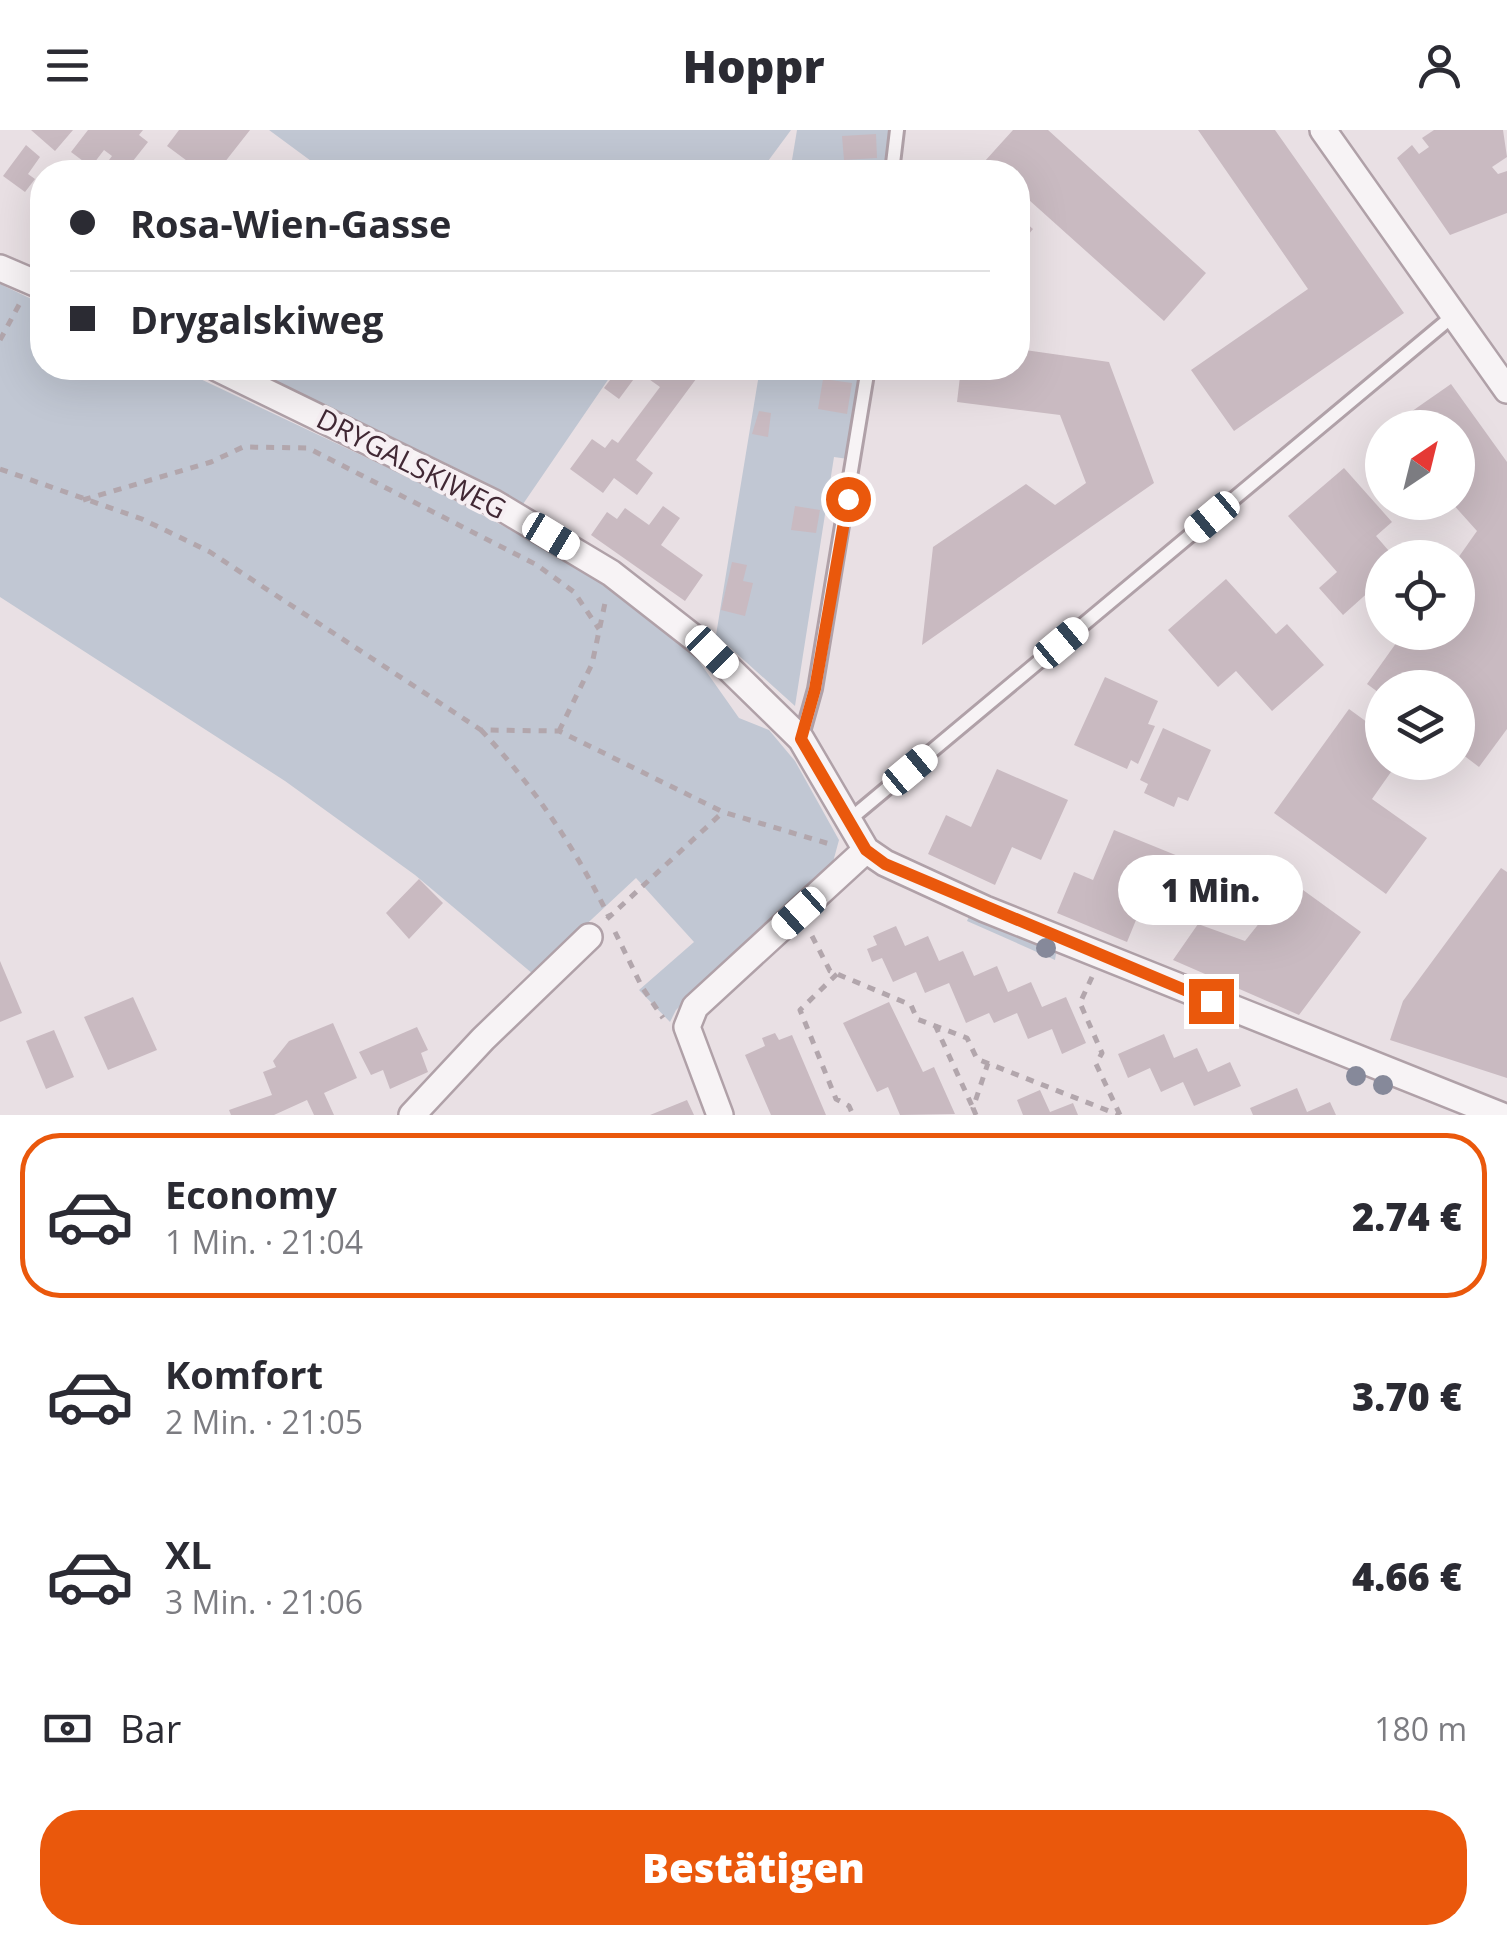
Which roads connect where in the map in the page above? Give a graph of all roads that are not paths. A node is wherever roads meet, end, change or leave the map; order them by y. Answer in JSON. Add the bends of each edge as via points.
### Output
{"nodes":[{"id":1,"x":897,"y":130,"type":"edge"},
{"id":2,"x":1323,"y":130,"type":"edge"},
{"id":3,"x":893,"y":160,"type":"edge"},
{"id":4,"x":0,"y":268,"type":"edge"},
{"id":5,"x":30,"y":281,"type":"edge"},
{"id":6,"x":1454,"y":315,"type":"junction"},
{"id":7,"x":242,"y":380,"type":"edge"},
{"id":8,"x":866,"y":380,"type":"edge"},
{"id":9,"x":1507,"y":390,"type":"edge"},
{"id":10,"x":801,"y":739,"type":"junction"},
{"id":11,"x":849,"y":820,"type":"junction"},
{"id":12,"x":866,"y":850,"type":"junction"},
{"id":13,"x":590,"y":937,"type":"road end"},
{"id":14,"x":412,"y":1115,"type":"edge"},
{"id":15,"x":720,"y":1115,"type":"edge"},
{"id":16,"x":1500,"y":1115,"type":"edge"}],
"edges":[{"from":1,"to":3,"type":"lane"},
{"from":2,"to":6,"type":"street"},
{"from":4,"to":5,"type":"street"},
{"from":6,"to":9,"type":"street"},
{"from":6,"to":11,"type":"lane"},
{"from":7,"to":10,"type":"street","name":"DRYGALSKIWEG","via":[[494,502],[611,573],[712,652]]},
{"from":8,"to":10,"type":"lane"},
{"from":10,"to":11,"type":"street","name":"DRYGALSKIWEG"},
{"from":11,"to":12,"type":"street","name":"DRYGALSKIWEG"},
{"from":12,"to":15,"type":"street","via":[[695,1007],[687,1027]]},
{"from":12,"to":16,"type":"street","via":[[985,910]]},
{"from":13,"to":14,"type":"street"}]}
